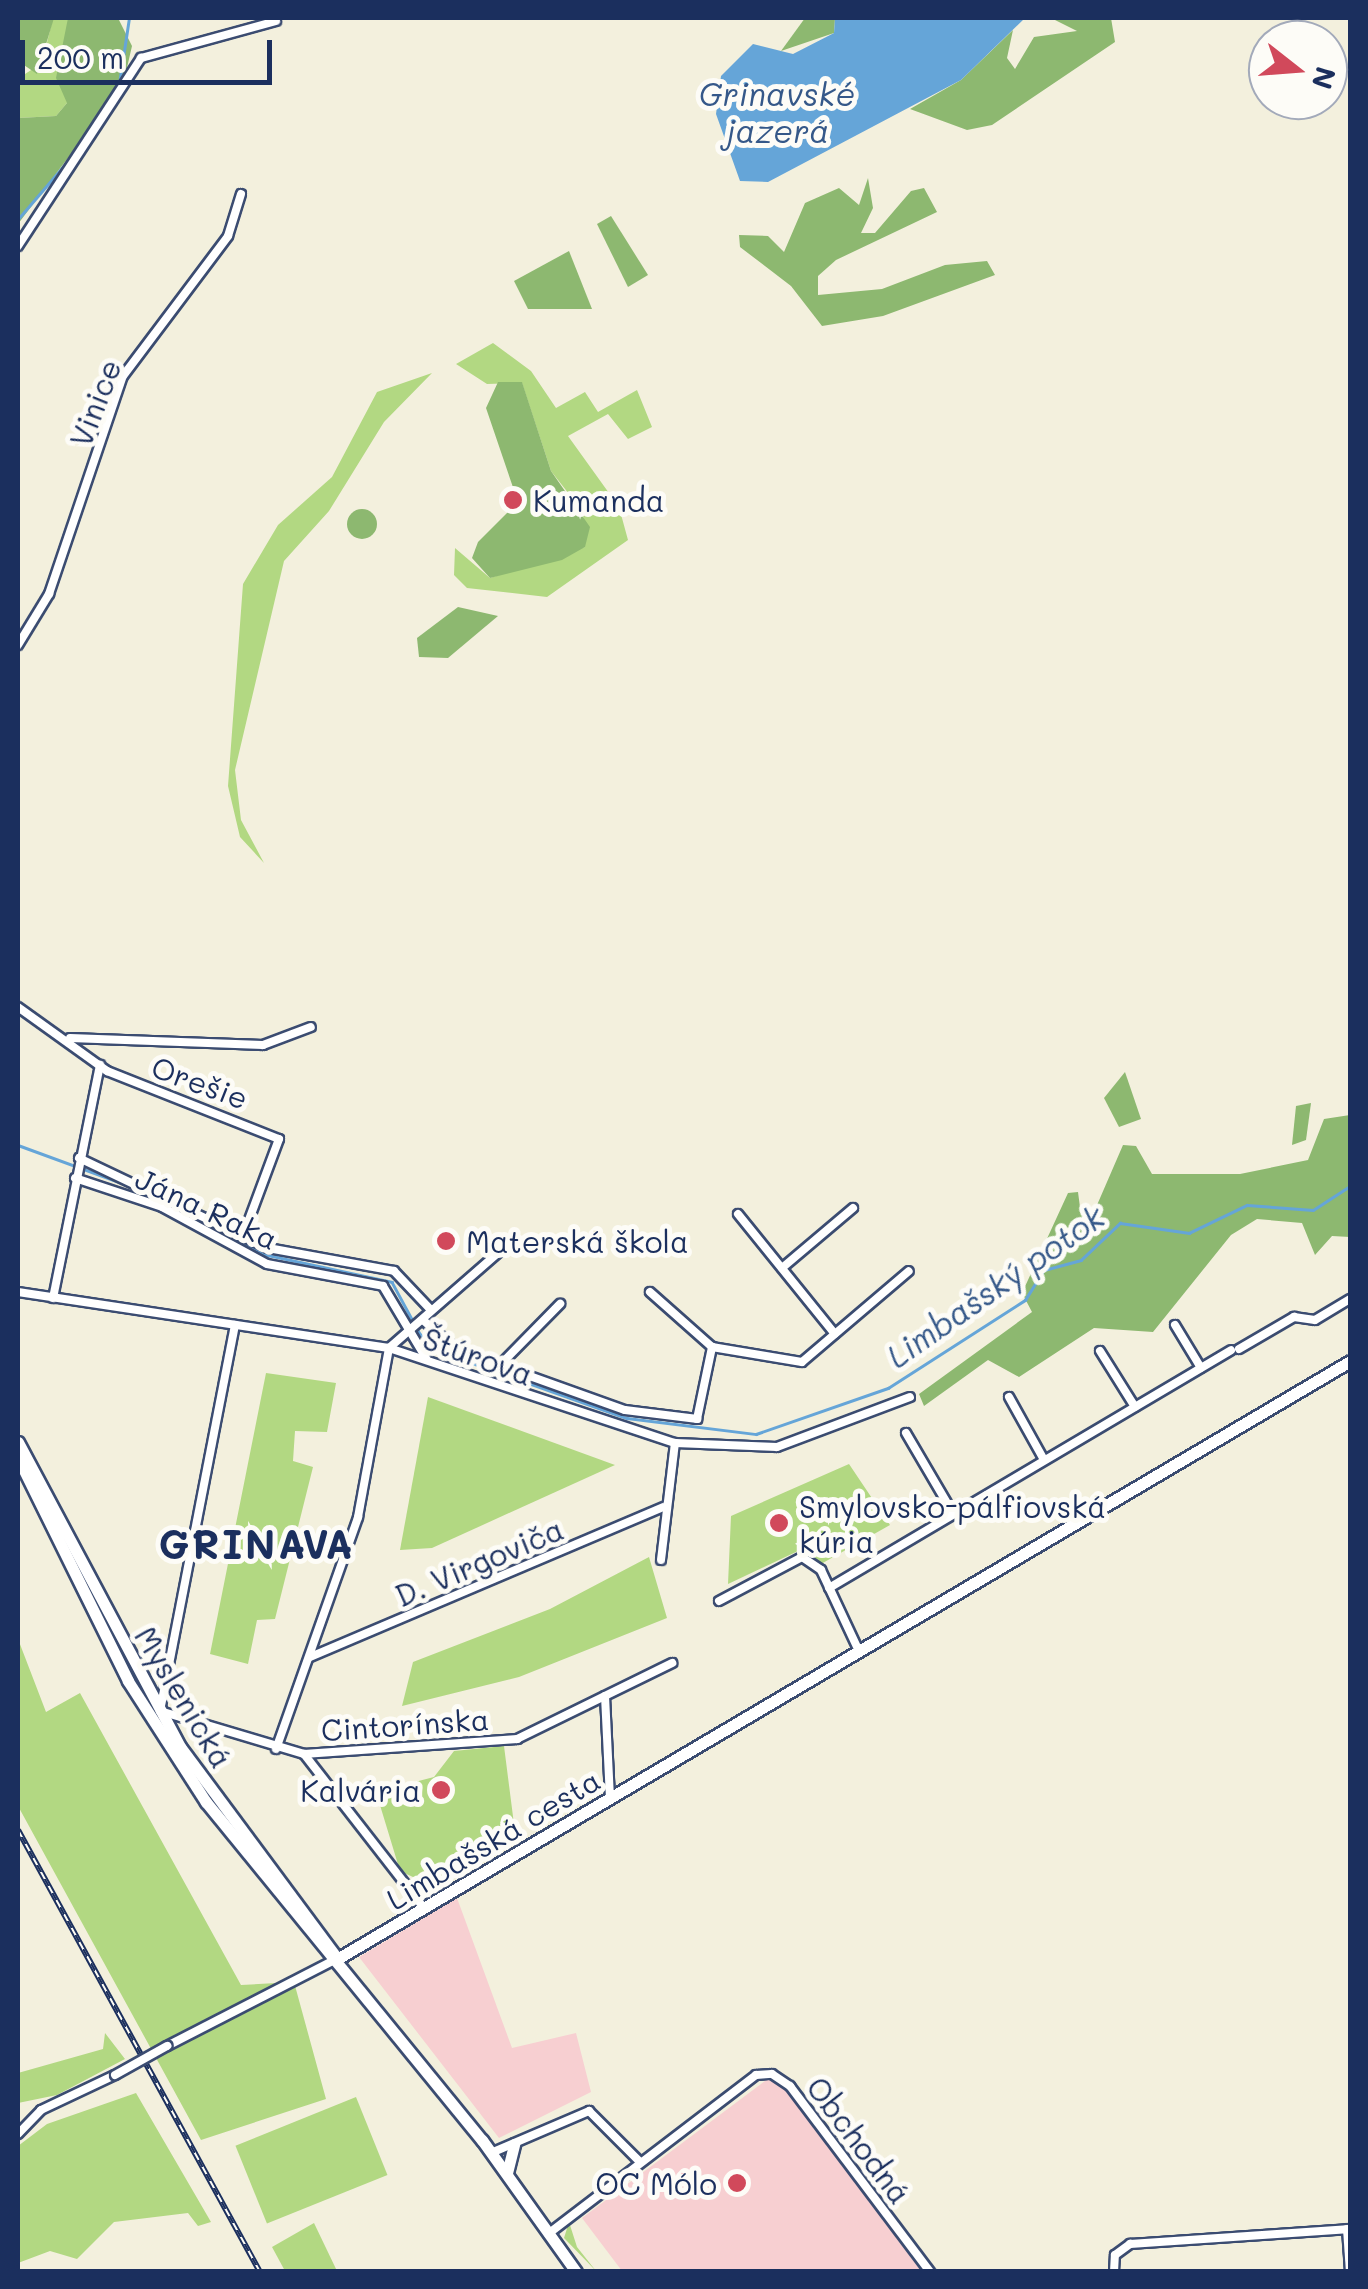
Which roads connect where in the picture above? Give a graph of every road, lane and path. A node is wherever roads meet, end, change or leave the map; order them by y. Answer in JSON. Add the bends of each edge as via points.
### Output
{"nodes":[{"id":1,"x":276,"y":22,"type":"dead end"},
{"id":2,"x":240,"y":194,"type":"dead end"},
{"id":3,"x":18,"y":246,"type":"edge"},
{"id":4,"x":18,"y":645,"type":"edge"},
{"id":5,"x":18,"y":1008,"type":"edge"},
{"id":6,"x":312,"y":1027,"type":"dead end"},
{"id":7,"x":70,"y":1038,"type":"junction"},
{"id":8,"x":100,"y":1065,"type":"junction"},
{"id":9,"x":79,"y":1160,"type":"junction"},
{"id":10,"x":75,"y":1176,"type":"junction"},
{"id":11,"x":853,"y":1208,"type":"dead end"},
{"id":12,"x":738,"y":1214,"type":"dead end"},
{"id":13,"x":243,"y":1236,"type":"junction"},
{"id":14,"x":507,"y":1246,"type":"dead end"},
{"id":15,"x":782,"y":1268,"type":"junction"},
{"id":16,"x":909,"y":1271,"type":"dead end"},
{"id":17,"x":18,"y":1292,"type":"edge"},
{"id":18,"x":650,"y":1292,"type":"dead end"},
{"id":19,"x":53,"y":1298,"type":"junction"},
{"id":20,"x":1350,"y":1300,"type":"edge"},
{"id":21,"x":560,"y":1304,"type":"dead end"},
{"id":22,"x":430,"y":1310,"type":"junction"},
{"id":23,"x":424,"y":1320,"type":"junction"},
{"id":24,"x":235,"y":1325,"type":"junction"},
{"id":25,"x":1175,"y":1325,"type":"dead end"},
{"id":26,"x":408,"y":1334,"type":"junction"},
{"id":27,"x":835,"y":1334,"type":"junction"},
{"id":28,"x":712,"y":1347,"type":"junction"},
{"id":29,"x":389,"y":1348,"type":"junction"},
{"id":30,"x":1100,"y":1351,"type":"dead end"},
{"id":31,"x":429,"y":1361,"type":"junction"},
{"id":32,"x":1350,"y":1361,"type":"edge"},
{"id":33,"x":500,"y":1365,"type":"junction"},
{"id":34,"x":1200,"y":1368,"type":"junction"},
{"id":35,"x":910,"y":1397,"type":"dead end"},
{"id":36,"x":1008,"y":1398,"type":"dead end"},
{"id":37,"x":1135,"y":1408,"type":"junction"},
{"id":38,"x":906,"y":1433,"type":"dead end"},
{"id":39,"x":18,"y":1442,"type":"edge"},
{"id":40,"x":675,"y":1442,"type":"junction"},
{"id":41,"x":18,"y":1458,"type":"edge"},
{"id":42,"x":1044,"y":1460,"type":"junction"},
{"id":43,"x":664,"y":1507,"type":"junction"},
{"id":44,"x":952,"y":1513,"type":"junction"},
{"id":45,"x":661,"y":1560,"type":"dead end"},
{"id":46,"x":829,"y":1588,"type":"junction"},
{"id":47,"x":720,"y":1602,"type":"dead end"},
{"id":48,"x":859,"y":1651,"type":"junction"},
{"id":49,"x":310,"y":1658,"type":"junction"},
{"id":50,"x":672,"y":1663,"type":"dead end"},
{"id":51,"x":605,"y":1696,"type":"junction"},
{"id":52,"x":160,"y":1711,"type":"junction"},
{"id":53,"x":276,"y":1749,"type":"junction"},
{"id":54,"x":304,"y":1754,"type":"junction"},
{"id":55,"x":610,"y":1798,"type":"junction"},
{"id":56,"x":424,"y":1908,"type":"junction"},
{"id":57,"x":337,"y":1959,"type":"junction"},
{"id":58,"x":18,"y":2134,"type":"edge"},
{"id":59,"x":482,"y":2140,"type":"junction"},
{"id":60,"x":510,"y":2145,"type":"junction"},
{"id":61,"x":491,"y":2152,"type":"junction"},
{"id":62,"x":640,"y":2162,"type":"junction"},
{"id":63,"x":507,"y":2173,"type":"junction"},
{"id":64,"x":1349,"y":2229,"type":"edge"},
{"id":65,"x":548,"y":2234,"type":"junction"},
{"id":66,"x":576,"y":2272,"type":"edge"},
{"id":67,"x":930,"y":2272,"type":"edge"},
{"id":68,"x":1114,"y":2272,"type":"edge"},
{"id":69,"x":1350,"y":2272,"type":"edge"}],
"edges":[{"from":1,"to":3,"type":"street","via":[[142,58]]},
{"from":2,"to":4,"type":"street","name":"Vinice","via":[[228,236],[123,376],[50,594]]},
{"from":5,"to":7,"type":"street","name":"Orešie"},
{"from":6,"to":7,"type":"street","via":[[262,1045]]},
{"from":7,"to":8,"type":"street","name":"Orešie"},
{"from":8,"to":9,"type":"street"},
{"from":8,"to":13,"type":"street","name":"Orešie","via":[[282,1142]]},
{"from":9,"to":10,"type":"street"},
{"from":9,"to":13,"type":"street"},
{"from":10,"to":19,"type":"street"},
{"from":10,"to":26,"type":"street","name":"Jána Raka","via":[[162,1207],[266,1264],[383,1286]]},
{"from":11,"to":15,"type":"street"},
{"from":12,"to":15,"type":"street"},
{"from":13,"to":22,"type":"street","via":[[293,1255],[394,1271]]},
{"from":14,"to":22,"type":"street"},
{"from":15,"to":27,"type":"street"},
{"from":16,"to":27,"type":"street"},
{"from":17,"to":19,"type":"street","name":"Štúrova"},
{"from":18,"to":28,"type":"street"},
{"from":19,"to":24,"type":"street","name":"Štúrova"},
{"from":20,"to":34,"type":"street","via":[[1315,1320],[1294,1317]]},
{"from":21,"to":33,"type":"street"},
{"from":22,"to":23,"type":"street"},
{"from":23,"to":26,"type":"street"},
{"from":23,"to":33,"type":"street","via":[[443,1344]]},
{"from":24,"to":29,"type":"street","name":"Štúrova"},
{"from":24,"to":52,"type":"street"},
{"from":25,"to":34,"type":"street"},
{"from":26,"to":29,"type":"street"},
{"from":26,"to":31,"type":"street"},
{"from":27,"to":28,"type":"street","via":[[802,1362]]},
{"from":28,"to":33,"type":"street","via":[[697,1419],[625,1410]]},
{"from":29,"to":31,"type":"street","name":"Štúrova"},
{"from":29,"to":49,"type":"street","via":[[358,1518]]},
{"from":30,"to":37,"type":"street"},
{"from":31,"to":40,"type":"street","name":"Štúrova"},
{"from":32,"to":48,"type":"main road","name":"Limbašská cesta"},
{"from":34,"to":37,"type":"street"},
{"from":35,"to":40,"type":"street","name":"Štúrova","via":[[777,1447]]},
{"from":36,"to":42,"type":"street"},
{"from":37,"to":42,"type":"street"},
{"from":38,"to":44,"type":"street"},
{"from":39,"to":52,"type":"main road","name":"Myslenická"},
{"from":40,"to":43,"type":"street"},
{"from":41,"to":57,"type":"main road","name":"Myslenická","via":[[128,1681],[184,1770]]},
{"from":42,"to":44,"type":"street"},
{"from":43,"to":45,"type":"street"},
{"from":43,"to":49,"type":"street","name":"D. Virgoviča"},
{"from":44,"to":46,"type":"street"},
{"from":46,"to":47,"type":"street","via":[[821,1570],[795,1557]]},
{"from":46,"to":48,"type":"street"},
{"from":48,"to":55,"type":"main road","name":"Limbašská cesta"},
{"from":49,"to":53,"type":"street"},
{"from":50,"to":51,"type":"street","name":"Cintorínska"},
{"from":51,"to":54,"type":"street","name":"Cintorínska","via":[[516,1739]]},
{"from":51,"to":55,"type":"street"},
{"from":52,"to":53,"type":"street","name":"Cintorínska"},
{"from":52,"to":57,"type":"main road","name":"Myslenická"},
{"from":53,"to":54,"type":"street","name":"Cintorínska"},
{"from":54,"to":56,"type":"street","name":"Cintorínska"},
{"from":55,"to":56,"type":"main road","name":"Limbašská cesta"},
{"from":56,"to":57,"type":"main road","name":"Limbašská cesta"},
{"from":57,"to":58,"type":"street","bridge":true,"via":[[40,2110]]},
{"from":57,"to":59,"type":"main road","name":"Myslenická"},
{"from":59,"to":60,"type":"main road"},
{"from":59,"to":61,"type":"main road","name":"Myslenická"},
{"from":60,"to":61,"type":"street"},
{"from":60,"to":62,"type":"street","via":[[589,2110]]},
{"from":60,"to":63,"type":"main road"},
{"from":61,"to":63,"type":"main road","name":"Myslenická"},
{"from":62,"to":65,"type":"street","name":"Obchodná"},
{"from":62,"to":67,"type":"street","name":"Obchodná","via":[[756,2075],[780,2076]]},
{"from":63,"to":65,"type":"main road","name":"Myslenická"},
{"from":64,"to":68,"type":"street","via":[[1130,2244],[1115,2255]]},
{"from":64,"to":69,"type":"street"},
{"from":65,"to":66,"type":"main road","name":"Myslenická"}]}
